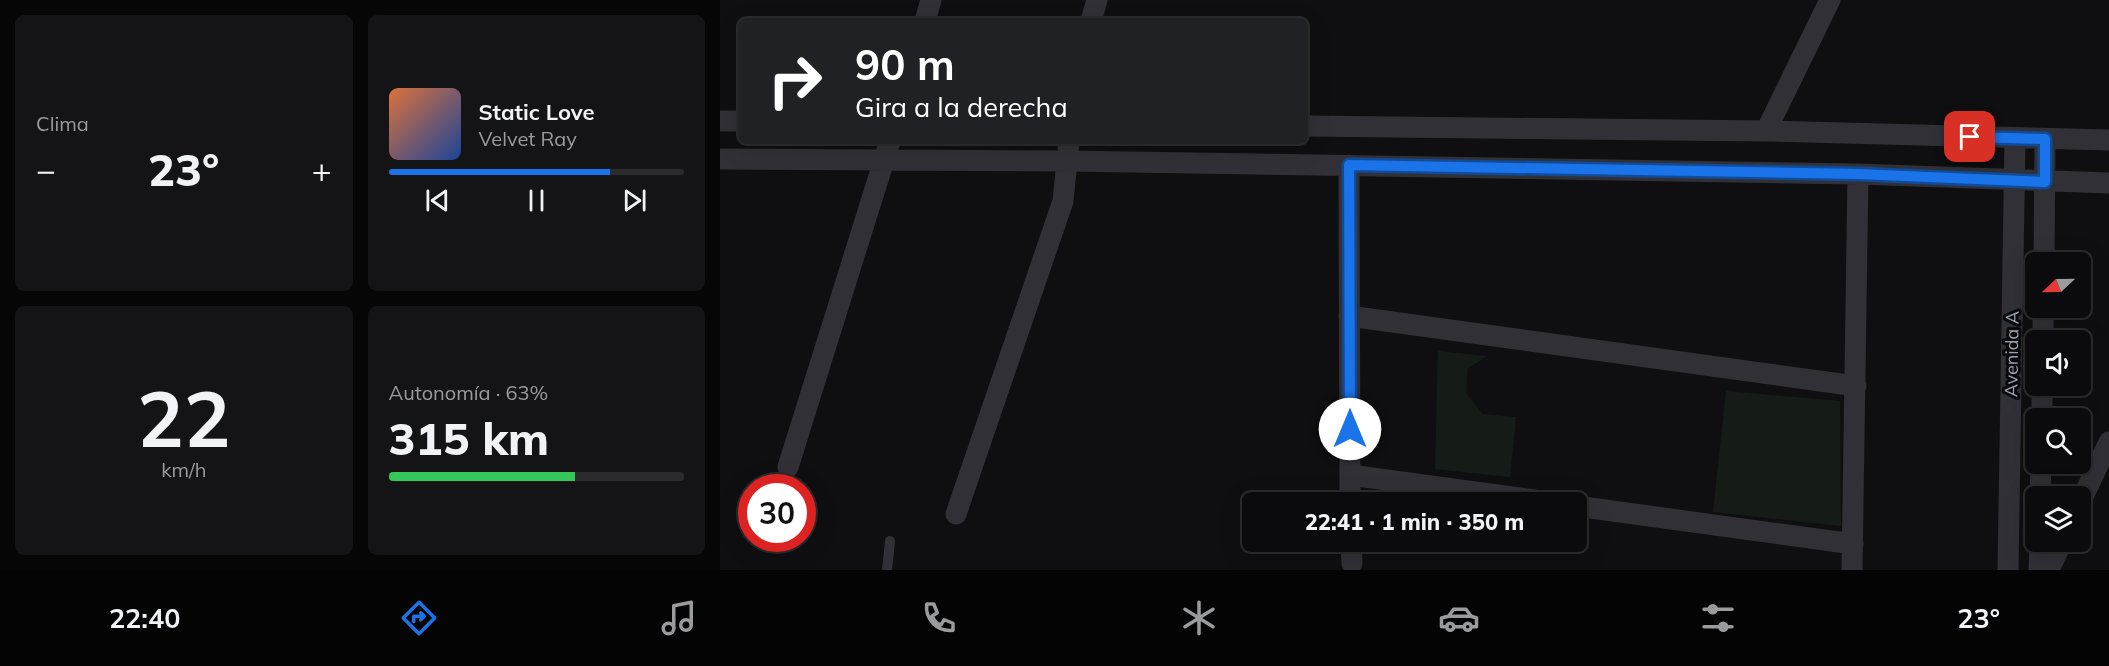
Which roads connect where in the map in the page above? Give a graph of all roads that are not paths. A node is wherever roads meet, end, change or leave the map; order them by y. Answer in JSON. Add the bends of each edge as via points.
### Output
{"nodes":[{"id":1,"x":932,"y":0,"type":"edge"},
{"id":2,"x":1097,"y":0,"type":"edge"},
{"id":3,"x":1830,"y":0,"type":"edge"},
{"id":4,"x":926,"y":18,"type":"edge"},
{"id":5,"x":1092,"y":18,"type":"edge"},
{"id":6,"x":720,"y":121,"type":"edge"},
{"id":7,"x":738,"y":121,"type":"edge"},
{"id":8,"x":1308,"y":126,"type":"edge"},
{"id":9,"x":1767,"y":131,"type":"junction"},
{"id":10,"x":2015,"y":138,"type":"junction"},
{"id":11,"x":2045,"y":139,"type":"junction"},
{"id":12,"x":2109,"y":140,"type":"edge"},
{"id":13,"x":887,"y":151,"type":"edge"},
{"id":14,"x":1068,"y":151,"type":"edge"},
{"id":15,"x":720,"y":159,"type":"edge"},
{"id":16,"x":1349,"y":165,"type":"junction"},
{"id":17,"x":1858,"y":174,"type":"junction"},
{"id":18,"x":2015,"y":181,"type":"junction"},
{"id":19,"x":2045,"y":182,"type":"junction"},
{"id":20,"x":2109,"y":183,"type":"edge"},
{"id":21,"x":2044,"y":252,"type":"edge"},
{"id":22,"x":1349,"y":316,"type":"junction"},
{"id":23,"x":1856,"y":386,"type":"junction"},
{"id":24,"x":2109,"y":442,"type":"edge"},
{"id":25,"x":788,"y":467,"type":"dead end"},
{"id":26,"x":1350,"y":475,"type":"junction"},
{"id":27,"x":2088,"y":486,"type":"edge"},
{"id":28,"x":1350,"y":492,"type":"edge"},
{"id":29,"x":1475,"y":492,"type":"edge"},
{"id":30,"x":1587,"y":508,"type":"edge"},
{"id":31,"x":956,"y":514,"type":"dead end"},
{"id":32,"x":890,"y":541,"type":"dead end"},
{"id":33,"x":1853,"y":544,"type":"junction"},
{"id":34,"x":1351,"y":552,"type":"edge"},
{"id":35,"x":2040,"y":552,"type":"edge"},
{"id":36,"x":2057,"y":552,"type":"edge"},
{"id":37,"x":1352,"y":563,"type":"dead end"},
{"id":38,"x":887,"y":570,"type":"edge"},
{"id":39,"x":1852,"y":570,"type":"edge"},
{"id":40,"x":2008,"y":570,"type":"edge"},
{"id":41,"x":2039,"y":570,"type":"edge"},
{"id":42,"x":2049,"y":570,"type":"edge"}],
"edges":[{"from":1,"to":4,"type":"street"},
{"from":2,"to":5,"type":"street"},
{"from":3,"to":9,"type":"street"},
{"from":6,"to":7,"type":"street"},
{"from":8,"to":9,"type":"street"},
{"from":9,"to":10,"type":"street"},
{"from":10,"to":11,"type":"street"},
{"from":10,"to":18,"type":"street","name":"Avenida A"},
{"from":11,"to":12,"type":"street"},
{"from":11,"to":19,"type":"street"},
{"from":13,"to":14,"type":"street"},
{"from":13,"to":15,"type":"street"},
{"from":13,"to":25,"type":"street"},
{"from":14,"to":16,"type":"street"},
{"from":14,"to":31,"type":"street","via":[[1063,201]]},
{"from":16,"to":17,"type":"street"},
{"from":16,"to":22,"type":"street"},
{"from":17,"to":18,"type":"street"},
{"from":17,"to":23,"type":"street"},
{"from":18,"to":19,"type":"street"},
{"from":18,"to":40,"type":"street","name":"Avenida A"},
{"from":19,"to":20,"type":"street"},
{"from":19,"to":21,"type":"street"},
{"from":22,"to":23,"type":"street"},
{"from":22,"to":26,"type":"street"},
{"from":23,"to":33,"type":"street"},
{"from":24,"to":27,"type":"street"},
{"from":26,"to":28,"type":"street"},
{"from":26,"to":29,"type":"street"},
{"from":30,"to":33,"type":"street"},
{"from":32,"to":38,"type":"lane"},
{"from":33,"to":39,"type":"street"},
{"from":34,"to":37,"type":"street"},
{"from":35,"to":41,"type":"street"},
{"from":36,"to":42,"type":"street"}]}
